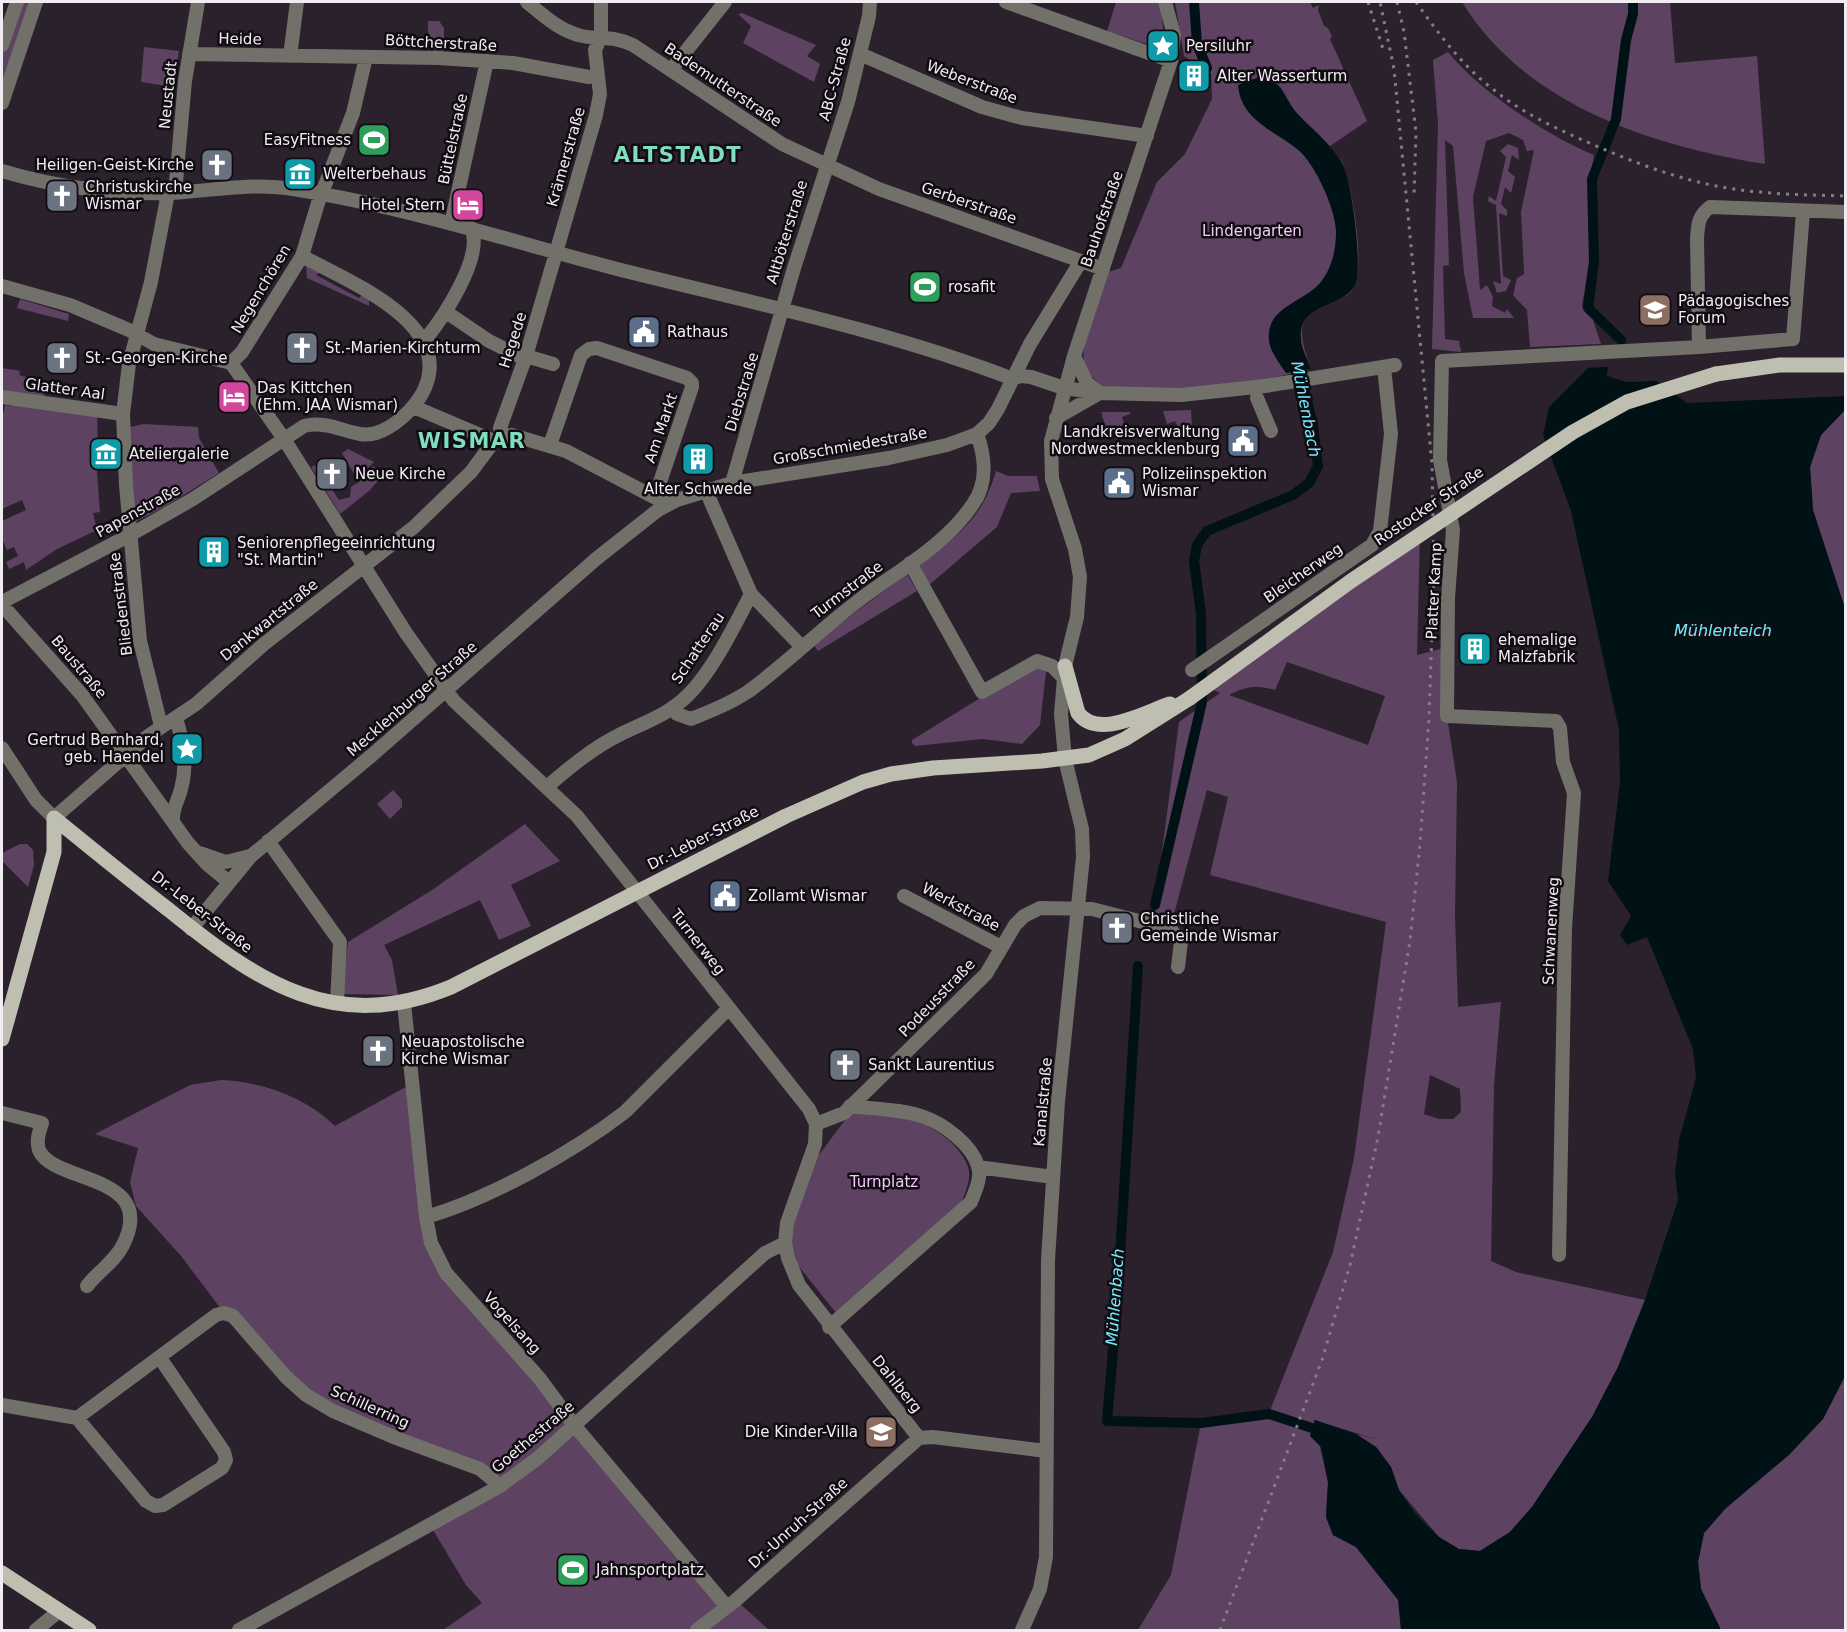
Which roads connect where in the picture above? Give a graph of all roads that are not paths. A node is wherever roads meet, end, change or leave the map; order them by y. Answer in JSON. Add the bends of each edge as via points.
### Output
{"nodes":[{"id":1,"x":17,"y":2,"type":"edge"},
{"id":2,"x":36,"y":2,"type":"edge"},
{"id":3,"x":198,"y":2,"type":"edge"},
{"id":4,"x":297,"y":2,"type":"edge"},
{"id":5,"x":527,"y":2,"type":"edge"},
{"id":6,"x":601,"y":2,"type":"edge"},
{"id":7,"x":725,"y":2,"type":"edge"},
{"id":8,"x":870,"y":2,"type":"edge"},
{"id":9,"x":1006,"y":2,"type":"edge"},
{"id":10,"x":1165,"y":2,"type":"edge"},
{"id":11,"x":601,"y":36,"type":"junction"},
{"id":12,"x":2,"y":45,"type":"edge"},
{"id":13,"x":189,"y":54,"type":"junction"},
{"id":14,"x":860,"y":54,"type":"junction"},
{"id":15,"x":290,"y":56,"type":"junction"},
{"id":16,"x":366,"y":57,"type":"junction"},
{"id":17,"x":487,"y":61,"type":"junction"},
{"id":18,"x":1171,"y":61,"type":"junction"},
{"id":19,"x":672,"y":70,"type":"junction"},
{"id":20,"x":589,"y":77,"type":"dead end"},
{"id":21,"x":2,"y":103,"type":"edge"},
{"id":22,"x":1147,"y":136,"type":"junction"},
{"id":23,"x":827,"y":165,"type":"junction"},
{"id":24,"x":2,"y":171,"type":"edge"},
{"id":25,"x":171,"y":193,"type":"junction"},
{"id":26,"x":321,"y":194,"type":"junction"},
{"id":27,"x":1803,"y":212,"type":"junction"},
{"id":28,"x":1845,"y":212,"type":"edge"},
{"id":29,"x":451,"y":224,"type":"junction"},
{"id":30,"x":471,"y":228,"type":"junction"},
{"id":31,"x":557,"y":252,"type":"junction"},
{"id":32,"x":302,"y":256,"type":"junction"},
{"id":33,"x":1081,"y":261,"type":"junction"},
{"id":34,"x":1102,"y":269,"type":"junction"},
{"id":35,"x":2,"y":286,"type":"edge"},
{"id":36,"x":446,"y":312,"type":"junction"},
{"id":37,"x":781,"y":315,"type":"junction"},
{"id":38,"x":137,"y":334,"type":"junction"},
{"id":39,"x":425,"y":340,"type":"junction"},
{"id":40,"x":1699,"y":347,"type":"junction"},
{"id":41,"x":1074,"y":356,"type":"junction"},
{"id":42,"x":526,"y":357,"type":"junction"},
{"id":43,"x":231,"y":363,"type":"junction"},
{"id":44,"x":553,"y":364,"type":"dead end"},
{"id":45,"x":1845,"y":365,"type":"edge"},
{"id":46,"x":1012,"y":379,"type":"junction"},
{"id":47,"x":1064,"y":388,"type":"junction"},
{"id":48,"x":1100,"y":393,"type":"junction"},
{"id":49,"x":2,"y":397,"type":"edge"},
{"id":50,"x":1257,"y":398,"type":"dead end"},
{"id":51,"x":414,"y":406,"type":"junction"},
{"id":52,"x":123,"y":414,"type":"junction"},
{"id":53,"x":1056,"y":418,"type":"junction"},
{"id":54,"x":1271,"y":431,"type":"dead end"},
{"id":55,"x":977,"y":434,"type":"junction"},
{"id":56,"x":498,"y":438,"type":"junction"},
{"id":57,"x":284,"y":439,"type":"junction"},
{"id":58,"x":550,"y":445,"type":"junction"},
{"id":59,"x":660,"y":482,"type":"junction"},
{"id":60,"x":732,"y":483,"type":"junction"},
{"id":61,"x":639,"y":490,"type":"junction"},
{"id":62,"x":710,"y":500,"type":"dead end"},
{"id":63,"x":665,"y":503,"type":"junction"},
{"id":64,"x":130,"y":536,"type":"junction"},
{"id":65,"x":910,"y":563,"type":"junction"},
{"id":66,"x":363,"y":566,"type":"junction"},
{"id":67,"x":751,"y":594,"type":"junction"},
{"id":68,"x":2,"y":604,"type":"edge"},
{"id":69,"x":801,"y":646,"type":"junction"},
{"id":70,"x":1192,"y":669,"type":"dead end"},
{"id":71,"x":1064,"y":672,"type":"junction"},
{"id":72,"x":448,"y":689,"type":"junction"},
{"id":73,"x":1190,"y":698,"type":"junction"},
{"id":74,"x":673,"y":707,"type":"junction"},
{"id":75,"x":1447,"y":716,"type":"joint"},
{"id":76,"x":176,"y":718,"type":"junction"},
{"id":77,"x":161,"y":726,"type":"junction"},
{"id":78,"x":2,"y":748,"type":"edge"},
{"id":79,"x":126,"y":755,"type":"junction"},
{"id":80,"x":1065,"y":759,"type":"junction"},
{"id":81,"x":548,"y":786,"type":"junction"},
{"id":82,"x":161,"y":802,"type":"junction"},
{"id":83,"x":177,"y":802,"type":"junction"},
{"id":84,"x":54,"y":818,"type":"junction"},
{"id":85,"x":173,"y":821,"type":"junction"},
{"id":86,"x":268,"y":841,"type":"junction"},
{"id":87,"x":195,"y":851,"type":"junction"},
{"id":88,"x":251,"y":856,"type":"junction"},
{"id":89,"x":229,"y":882,"type":"junction"},
{"id":90,"x":638,"y":892,"type":"junction"},
{"id":91,"x":904,"y":896,"type":"dead end"},
{"id":92,"x":1079,"y":909,"type":"junction"},
{"id":93,"x":191,"y":928,"type":"junction"},
{"id":94,"x":1001,"y":947,"type":"junction"},
{"id":95,"x":1178,"y":967,"type":"dead end"},
{"id":96,"x":337,"y":1003,"type":"junction"},
{"id":97,"x":404,"y":1003,"type":"junction"},
{"id":98,"x":729,"y":1008,"type":"junction"},
{"id":99,"x":2,"y":1039,"type":"edge"},
{"id":100,"x":850,"y":1106,"type":"junction"},
{"id":101,"x":2,"y":1113,"type":"edge"},
{"id":102,"x":816,"y":1124,"type":"junction"},
{"id":103,"x":978,"y":1167,"type":"junction"},
{"id":104,"x":1053,"y":1177,"type":"junction"},
{"id":105,"x":426,"y":1217,"type":"junction"},
{"id":106,"x":785,"y":1243,"type":"junction"},
{"id":107,"x":1559,"y":1255,"type":"dead end"},
{"id":108,"x":87,"y":1286,"type":"dead end"},
{"id":109,"x":830,"y":1326,"type":"junction"},
{"id":110,"x":160,"y":1358,"type":"junction"},
{"id":111,"x":2,"y":1404,"type":"edge"},
{"id":112,"x":77,"y":1418,"type":"junction"},
{"id":113,"x":574,"y":1425,"type":"junction"},
{"id":114,"x":919,"y":1438,"type":"junction"},
{"id":115,"x":1046,"y":1450,"type":"junction"},
{"id":116,"x":500,"y":1486,"type":"junction"},
{"id":117,"x":2,"y":1573,"type":"edge"},
{"id":118,"x":727,"y":1607,"type":"junction"},
{"id":119,"x":59,"y":1611,"type":"junction"},
{"id":120,"x":36,"y":1630,"type":"edge"},
{"id":121,"x":89,"y":1630,"type":"edge"},
{"id":122,"x":239,"y":1630,"type":"edge"},
{"id":123,"x":697,"y":1630,"type":"edge"},
{"id":124,"x":1022,"y":1630,"type":"edge"}],
"edges":[{"from":1,"to":12,"type":"street"},
{"from":2,"to":21,"type":"street"},
{"from":3,"to":13,"type":"street","name":"Neustadt"},
{"from":4,"to":15,"type":"street"},
{"from":5,"to":11,"type":"street","name":"Bademutterstraße","via":[[568,32]]},
{"from":6,"to":11,"type":"street","name":"Krämerstraße"},
{"from":7,"to":19,"type":"street"},
{"from":8,"to":14,"type":"street","name":"ABC-Straße"},
{"from":9,"to":18,"type":"street"},
{"from":10,"to":18,"type":"street","name":"Bauhofstraße","via":[[1174,35]]},
{"from":11,"to":19,"type":"street","name":"Bademutterstraße","via":[[633,45]]},
{"from":11,"to":31,"type":"street","name":"Krämerstraße","via":[[596,50],[600,94],[597,115]]},
{"from":13,"to":15,"type":"street","name":"Heide"},
{"from":13,"to":25,"type":"street","name":"Neustadt"},
{"from":14,"to":22,"type":"street","name":"Weberstraße","via":[[982,107],[1022,118]]},
{"from":14,"to":23,"type":"street","name":"ABC-Straße"},
{"from":15,"to":16,"type":"street","name":"Böttcherstraße"},
{"from":16,"to":17,"type":"street","name":"Böttcherstraße"},
{"from":16,"to":26,"type":"street","name":"Negenchören","via":[[353,113]]},
{"from":17,"to":20,"type":"street","name":"Böttcherstraße"},
{"from":17,"to":29,"type":"street","name":"Büttelstraße"},
{"from":18,"to":22,"type":"street","name":"Bauhofstraße"},
{"from":19,"to":23,"type":"street","name":"Bademutterstraße","via":[[782,144]]},
{"from":22,"to":34,"type":"street","name":"Bauhofstraße"},
{"from":23,"to":33,"type":"street","name":"Gerberstraße","via":[[879,189]]},
{"from":23,"to":37,"type":"street","name":"Altböterstraße"},
{"from":24,"to":25,"type":"street","via":[[80,187]]},
{"from":25,"to":26,"type":"street","via":[[253,186]]},
{"from":25,"to":38,"type":"street","name":"Neustadt"},
{"from":26,"to":29,"type":"street"},
{"from":26,"to":32,"type":"street","name":"Negenchören"},
{"from":27,"to":28,"type":"street"},
{"from":27,"to":40,"type":"street","via":[[1793,339]]},
{"from":27,"to":40,"type":"street","via":[[1710,207],[1702,213],[1697,239]]},
{"from":29,"to":30,"type":"street"},
{"from":30,"to":31,"type":"street"},
{"from":30,"to":36,"type":"street","via":[[473,249]]},
{"from":31,"to":37,"type":"street"},
{"from":31,"to":42,"type":"street","name":"Hegede"},
{"from":32,"to":39,"type":"street","via":[[384,302]]},
{"from":32,"to":43,"type":"street","name":"Negenchören","via":[[242,352]]},
{"from":33,"to":34,"type":"street","name":"Gerberstraße"},
{"from":33,"to":46,"type":"street","name":"Bauhofstraße"},
{"from":34,"to":41,"type":"street","name":"Bauhofstraße"},
{"from":35,"to":38,"type":"street","via":[[70,305]]},
{"from":36,"to":39,"type":"street"},
{"from":36,"to":42,"type":"street","via":[[489,341]]},
{"from":37,"to":46,"type":"street","via":[[896,338]]},
{"from":37,"to":60,"type":"street","name":"Diebstraße"},
{"from":38,"to":43,"type":"street","via":[[154,344]]},
{"from":38,"to":52,"type":"street","name":"Bliedenstraße","via":[[124,388]]},
{"from":39,"to":51,"type":"street","via":[[429,365],[425,389]]},
{"from":40,"to":75,"type":"street","name":"Platter Kamp","via":[[1442,361],[1440,460],[1453,530]]},
{"from":41,"to":47,"type":"street","name":"Bauhofstraße"},
{"from":41,"to":48,"type":"street","via":[[1087,382]]},
{"from":42,"to":44,"type":"street"},
{"from":42,"to":56,"type":"street","name":"Hegede"},
{"from":43,"to":57,"type":"street","name":"Turnerweg"},
{"from":45,"to":73,"type":"main road","name":"Rostocker Straße","bridge":true,"via":[[1780,365],[1716,374],[1627,402],[1573,432],[1359,575]]},
{"from":46,"to":47,"type":"street","via":[[1031,377]]},
{"from":46,"to":55,"type":"street","via":[[989,423]]},
{"from":47,"to":48,"type":"street"},
{"from":47,"to":53,"type":"street"},
{"from":48,"to":53,"type":"street"},
{"from":48,"to":70,"type":"street","name":"Bleicherweg","via":[[1189,394],[1389,366],[1391,434],[1380,531],[1372,545]]},
{"from":49,"to":52,"type":"street","name":"Glatter Aal"},
{"from":50,"to":54,"type":"street"},
{"from":51,"to":56,"type":"street"},
{"from":51,"to":57,"type":"street","name":"Papenstraße","via":[[376,433],[360,434],[318,423],[304,426]]},
{"from":52,"to":64,"type":"street","name":"Bliedenstraße"},
{"from":53,"to":71,"type":"street","via":[[1051,441],[1052,479],[1080,577],[1077,617]]},
{"from":55,"to":60,"type":"street","name":"Großschmiedestraße","via":[[889,458]]},
{"from":55,"to":65,"type":"street","name":"Turmstraße","via":[[984,454],[984,474],[975,502],[955,527]]},
{"from":56,"to":58,"type":"street","via":[[512,435]]},
{"from":56,"to":66,"type":"street","name":"Dankwartstraße","via":[[452,492]]},
{"from":57,"to":64,"type":"street","name":"Papenstraße"},
{"from":57,"to":66,"type":"street","name":"Turnerweg"},
{"from":58,"to":59,"type":"street","name":"Am Markt","via":[[582,355],[589,349],[675,374],[693,386]]},
{"from":58,"to":61,"type":"street"},
{"from":59,"to":61,"type":"street","via":[[650,491]]},
{"from":59,"to":63,"type":"street"},
{"from":60,"to":63,"type":"street","name":"Großschmiedestraße"},
{"from":61,"to":63,"type":"street"},
{"from":62,"to":67,"type":"street"},
{"from":63,"to":72,"type":"street","name":"Mecklenburger Straße"},
{"from":64,"to":68,"type":"street","name":"Papenstraße"},
{"from":64,"to":77,"type":"street","name":"Bliedenstraße","via":[[140,641]]},
{"from":65,"to":69,"type":"street","name":"Turmstraße"},
{"from":65,"to":71,"type":"street","via":[[982,692],[1037,662]]},
{"from":66,"to":72,"type":"street","name":"Turnerweg"},
{"from":66,"to":76,"type":"street","name":"Dankwartstraße"},
{"from":67,"to":69,"type":"street"},
{"from":67,"to":74,"type":"street","name":"Schatterau","via":[[716,656],[688,695]]},
{"from":68,"to":79,"type":"street","name":"Baustraße","via":[[82,695]]},
{"from":69,"to":74,"type":"street","name":"Turmstraße","via":[[748,691],[720,708],[691,719],[676,714]]},
{"from":71,"to":73,"type":"main road","via":[[1078,713],[1094,724],[1114,724]]},
{"from":71,"to":80,"type":"street","via":[[1061,714]]},
{"from":72,"to":81,"type":"street","name":"Turnerweg","via":[[454,701]]},
{"from":72,"to":86,"type":"street","name":"Mecklenburger Straße"},
{"from":73,"to":80,"type":"main road","name":"Rostocker Straße","via":[[1106,748]]},
{"from":74,"to":81,"type":"street","name":"Schatterau","via":[[584,756]]},
{"from":75,"to":107,"type":"street","name":"Schwanenweg","via":[[1556,721],[1563,762],[1574,793],[1565,929]]},
{"from":76,"to":77,"type":"street","name":"Dankwartstraße"},
{"from":76,"to":83,"type":"street","via":[[185,763]]},
{"from":77,"to":79,"type":"street","name":"Dankwartstraße"},
{"from":78,"to":84,"type":"street","via":[[36,800]]},
{"from":79,"to":82,"type":"street","name":"Baustraße"},
{"from":79,"to":84,"type":"street","name":"Dankwartstraße"},
{"from":80,"to":90,"type":"main road","name":"Dr.-Leber-Straße","via":[[933,768],[870,780],[786,816]]},
{"from":80,"to":92,"type":"street","name":"Kanalstraße","via":[[1082,829]]},
{"from":81,"to":90,"type":"street","name":"Turnerweg","via":[[598,840]]},
{"from":82,"to":83,"type":"street"},
{"from":82,"to":85,"type":"street","name":"Baustraße"},
{"from":83,"to":85,"type":"street"},
{"from":84,"to":93,"type":"main road","name":"Dr.-Leber-Straße"},
{"from":84,"to":99,"type":"main road","via":[[54,852]]},
{"from":85,"to":87,"type":"street","name":"Baustraße"},
{"from":86,"to":88,"type":"street","name":"Mecklenburger Straße"},
{"from":86,"to":96,"type":"street","via":[[340,942]]},
{"from":87,"to":88,"type":"street","via":[[226,861]]},
{"from":87,"to":89,"type":"street","name":"Baustraße"},
{"from":88,"to":89,"type":"street","name":"Mecklenburger Straße"},
{"from":89,"to":93,"type":"street","name":"Mecklenburger Straße"},
{"from":90,"to":97,"type":"main road","name":"Dr.-Leber-Straße","via":[[451,987]]},
{"from":90,"to":98,"type":"street","name":"Turnerweg"},
{"from":91,"to":94,"type":"street","name":"Werkstraße"},
{"from":92,"to":94,"type":"street","name":"Podeusstraße","via":[[1041,908],[1024,916]]},
{"from":92,"to":95,"type":"street","name":"Podeusstraße","via":[[1170,929],[1181,941]]},
{"from":92,"to":104,"type":"street","name":"Kanalstraße"},
{"from":93,"to":96,"type":"main road","name":"Dr.-Leber-Straße","via":[[271,983]]},
{"from":94,"to":100,"type":"street","name":"Podeusstraße","via":[[986,974]]},
{"from":96,"to":97,"type":"main road","name":"Dr.-Leber-Straße"},
{"from":97,"to":105,"type":"street","name":"Vogelsang"},
{"from":98,"to":102,"type":"street","name":"Turnerweg","via":[[809,1108]]},
{"from":98,"to":105,"type":"street","via":[[625,1112],[606,1126],[482,1196]]},
{"from":100,"to":102,"type":"street","name":"Podeusstraße","via":[[844,1113]]},
{"from":100,"to":103,"type":"street","via":[[924,1117],[961,1142]]},
{"from":101,"to":108,"type":"street","via":[[42,1123],[37,1142],[40,1153],[110,1188],[129,1208],[128,1234],[122,1247]]},
{"from":102,"to":106,"type":"street","via":[[815,1144],[787,1222]]},
{"from":103,"to":104,"type":"street"},
{"from":103,"to":109,"type":"street","via":[[978,1185],[971,1202]]},
{"from":104,"to":115,"type":"street","name":"Kanalstraße","via":[[1046,1295]]},
{"from":105,"to":113,"type":"street","name":"Vogelsang","via":[[431,1242],[446,1273],[540,1379]]},
{"from":106,"to":109,"type":"street","name":"Dahlberg","via":[[799,1285]]},
{"from":106,"to":113,"type":"street","name":"Goethestraße","via":[[765,1252]]},
{"from":109,"to":114,"type":"street","name":"Dahlberg"},
{"from":110,"to":112,"type":"street","name":"Schillerring"},
{"from":110,"to":112,"type":"street","via":[[224,1452],[222,1468],[155,1506],[146,1501]]},
{"from":110,"to":116,"type":"street","name":"Schillerring","via":[[216,1315],[233,1316],[306,1395],[364,1424],[480,1469]]},
{"from":111,"to":112,"type":"street"},
{"from":113,"to":116,"type":"street","name":"Goethestraße"},
{"from":113,"to":118,"type":"street","name":"Vogelsang"},
{"from":114,"to":115,"type":"street"},
{"from":114,"to":118,"type":"street","name":"Dr.-Unruh-Straße"},
{"from":115,"to":124,"type":"street","name":"Kanalstraße","via":[[1045,1573]]},
{"from":116,"to":122,"type":"street","name":"Goethestraße"},
{"from":117,"to":119,"type":"main road"},
{"from":118,"to":123,"type":"street","name":"Dr.-Unruh-Straße"},
{"from":119,"to":120,"type":"street"},
{"from":119,"to":121,"type":"main road"}]}
